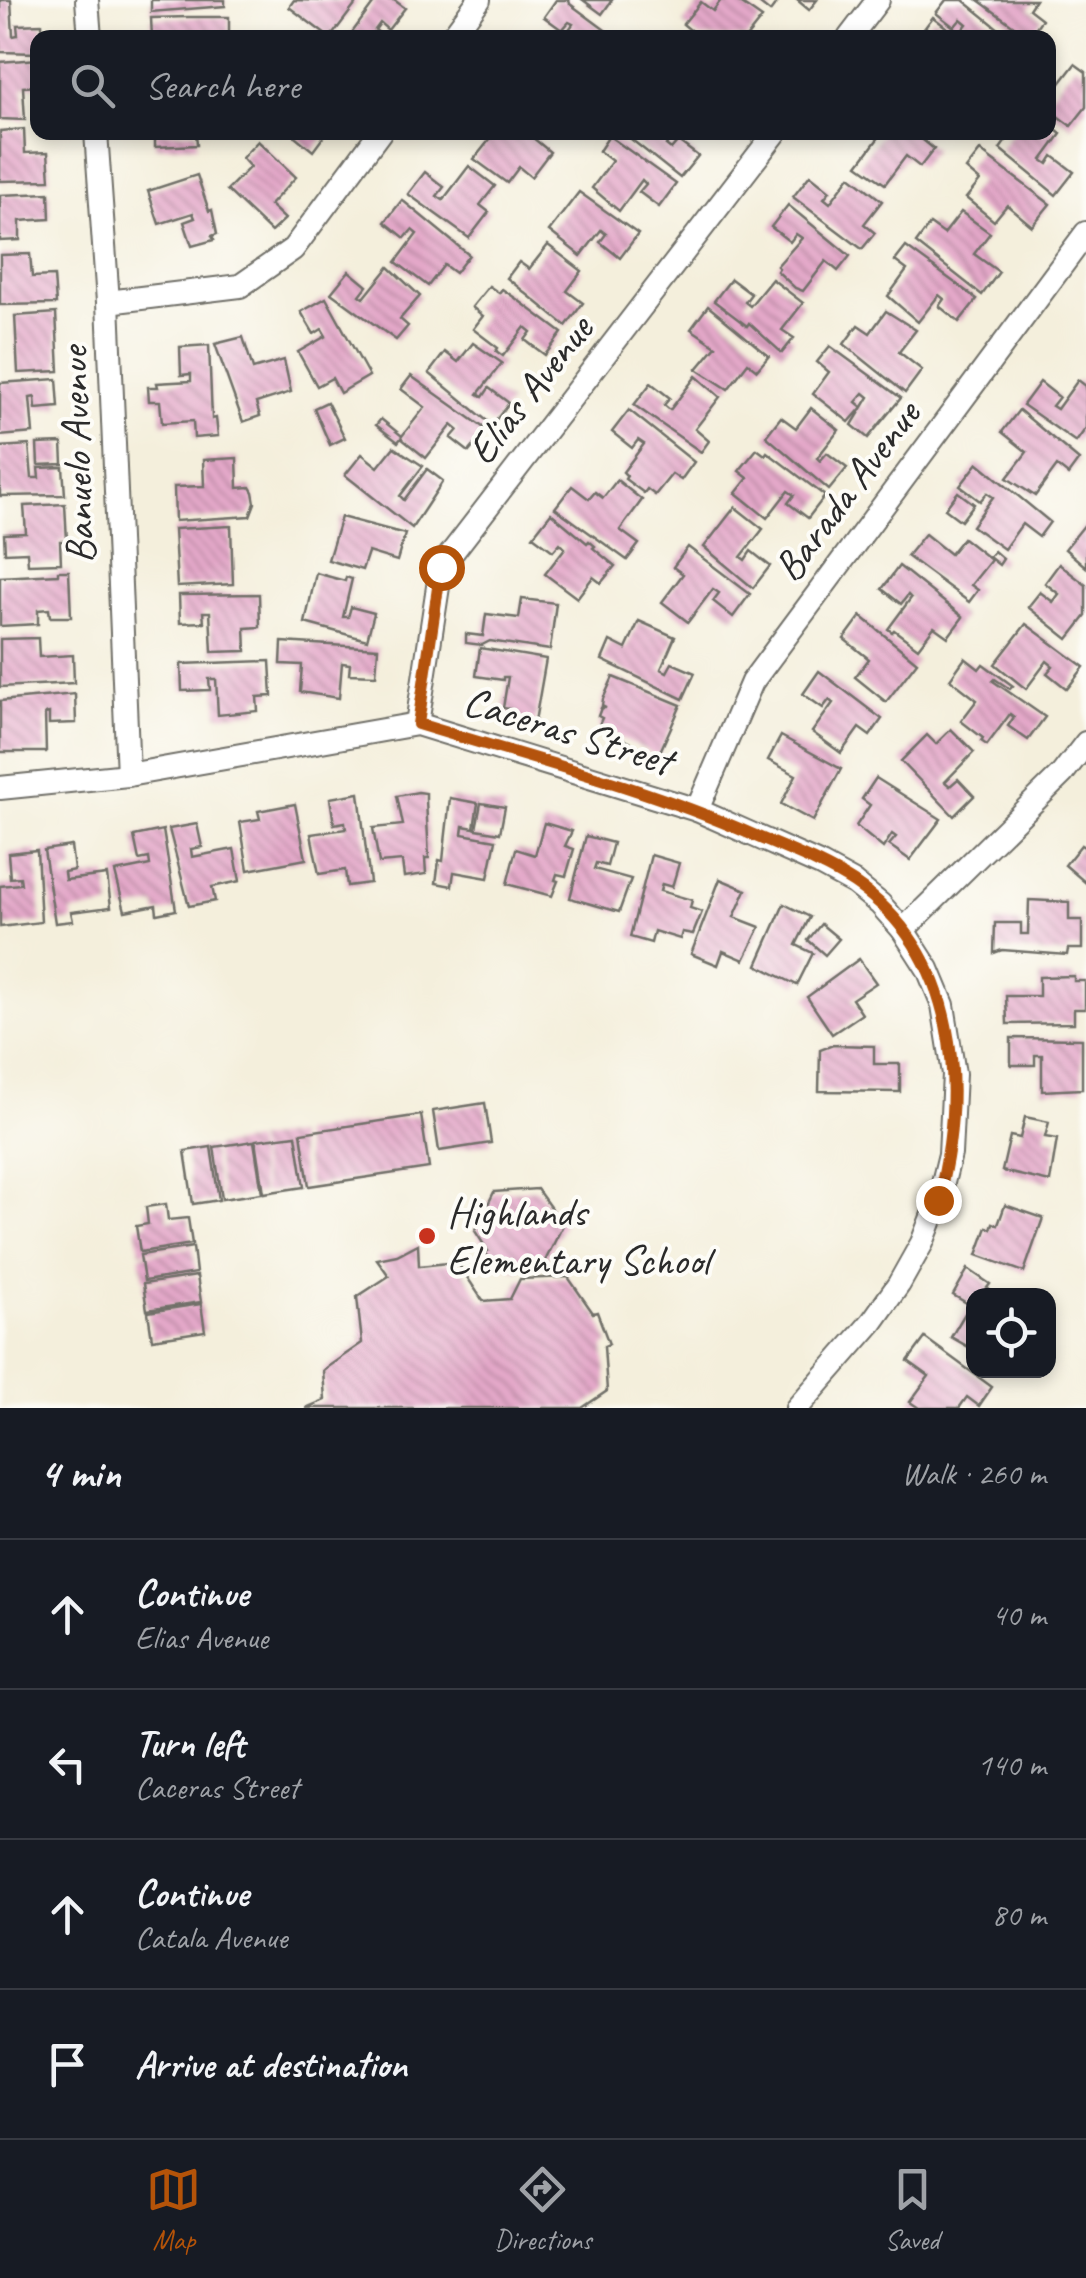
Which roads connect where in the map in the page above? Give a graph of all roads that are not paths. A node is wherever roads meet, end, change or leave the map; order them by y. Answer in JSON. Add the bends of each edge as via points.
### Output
{"nodes":[{"id":1,"x":87,"y":0,"type":"edge"},
{"id":2,"x":479,"y":0,"type":"edge"},
{"id":3,"x":878,"y":0,"type":"edge"},
{"id":4,"x":89,"y":30,"type":"edge"},
{"id":5,"x":457,"y":30,"type":"edge"},
{"id":6,"x":855,"y":30,"type":"edge"},
{"id":7,"x":97,"y":140,"type":"edge"},
{"id":8,"x":374,"y":140,"type":"edge"},
{"id":9,"x":770,"y":140,"type":"edge"},
{"id":10,"x":1086,"y":233,"type":"edge"},
{"id":11,"x":108,"y":302,"type":"junction"},
{"id":12,"x":418,"y":724,"type":"junction"},
{"id":13,"x":1086,"y":743,"type":"edge"},
{"id":14,"x":128,"y":774,"type":"junction"},
{"id":15,"x":0,"y":788,"type":"edge"},
{"id":16,"x":697,"y":810,"type":"junction"},
{"id":17,"x":903,"y":930,"type":"junction"},
{"id":18,"x":797,"y":1408,"type":"edge"}],
"edges":[{"from":1,"to":4,"type":"street"},
{"from":2,"to":5,"type":"street"},
{"from":3,"to":6,"type":"street"},
{"from":7,"to":11,"type":"street","name":"Banuelo Avenue"},
{"from":8,"to":11,"type":"street","via":[[294,249],[240,286]]},
{"from":9,"to":12,"type":"street","name":"Elias Avenue","via":[[441,567]]},
{"from":10,"to":16,"type":"street","name":"Barada Avenue","via":[[752,682]]},
{"from":11,"to":14,"type":"street","name":"Banuelo Avenue"},
{"from":12,"to":14,"type":"street","name":"Caceras Street"},
{"from":12,"to":16,"type":"street","name":"Caceras Street"},
{"from":13,"to":17,"type":"street"},
{"from":14,"to":15,"type":"street","name":"Caceras Street"},
{"from":16,"to":17,"type":"street","name":"Caceras Street","via":[[854,883]]},
{"from":17,"to":18,"type":"street","name":"Caceras Street","via":[[928,970],[951,1039],[950,1154],[922,1243],[899,1284]]}]}
